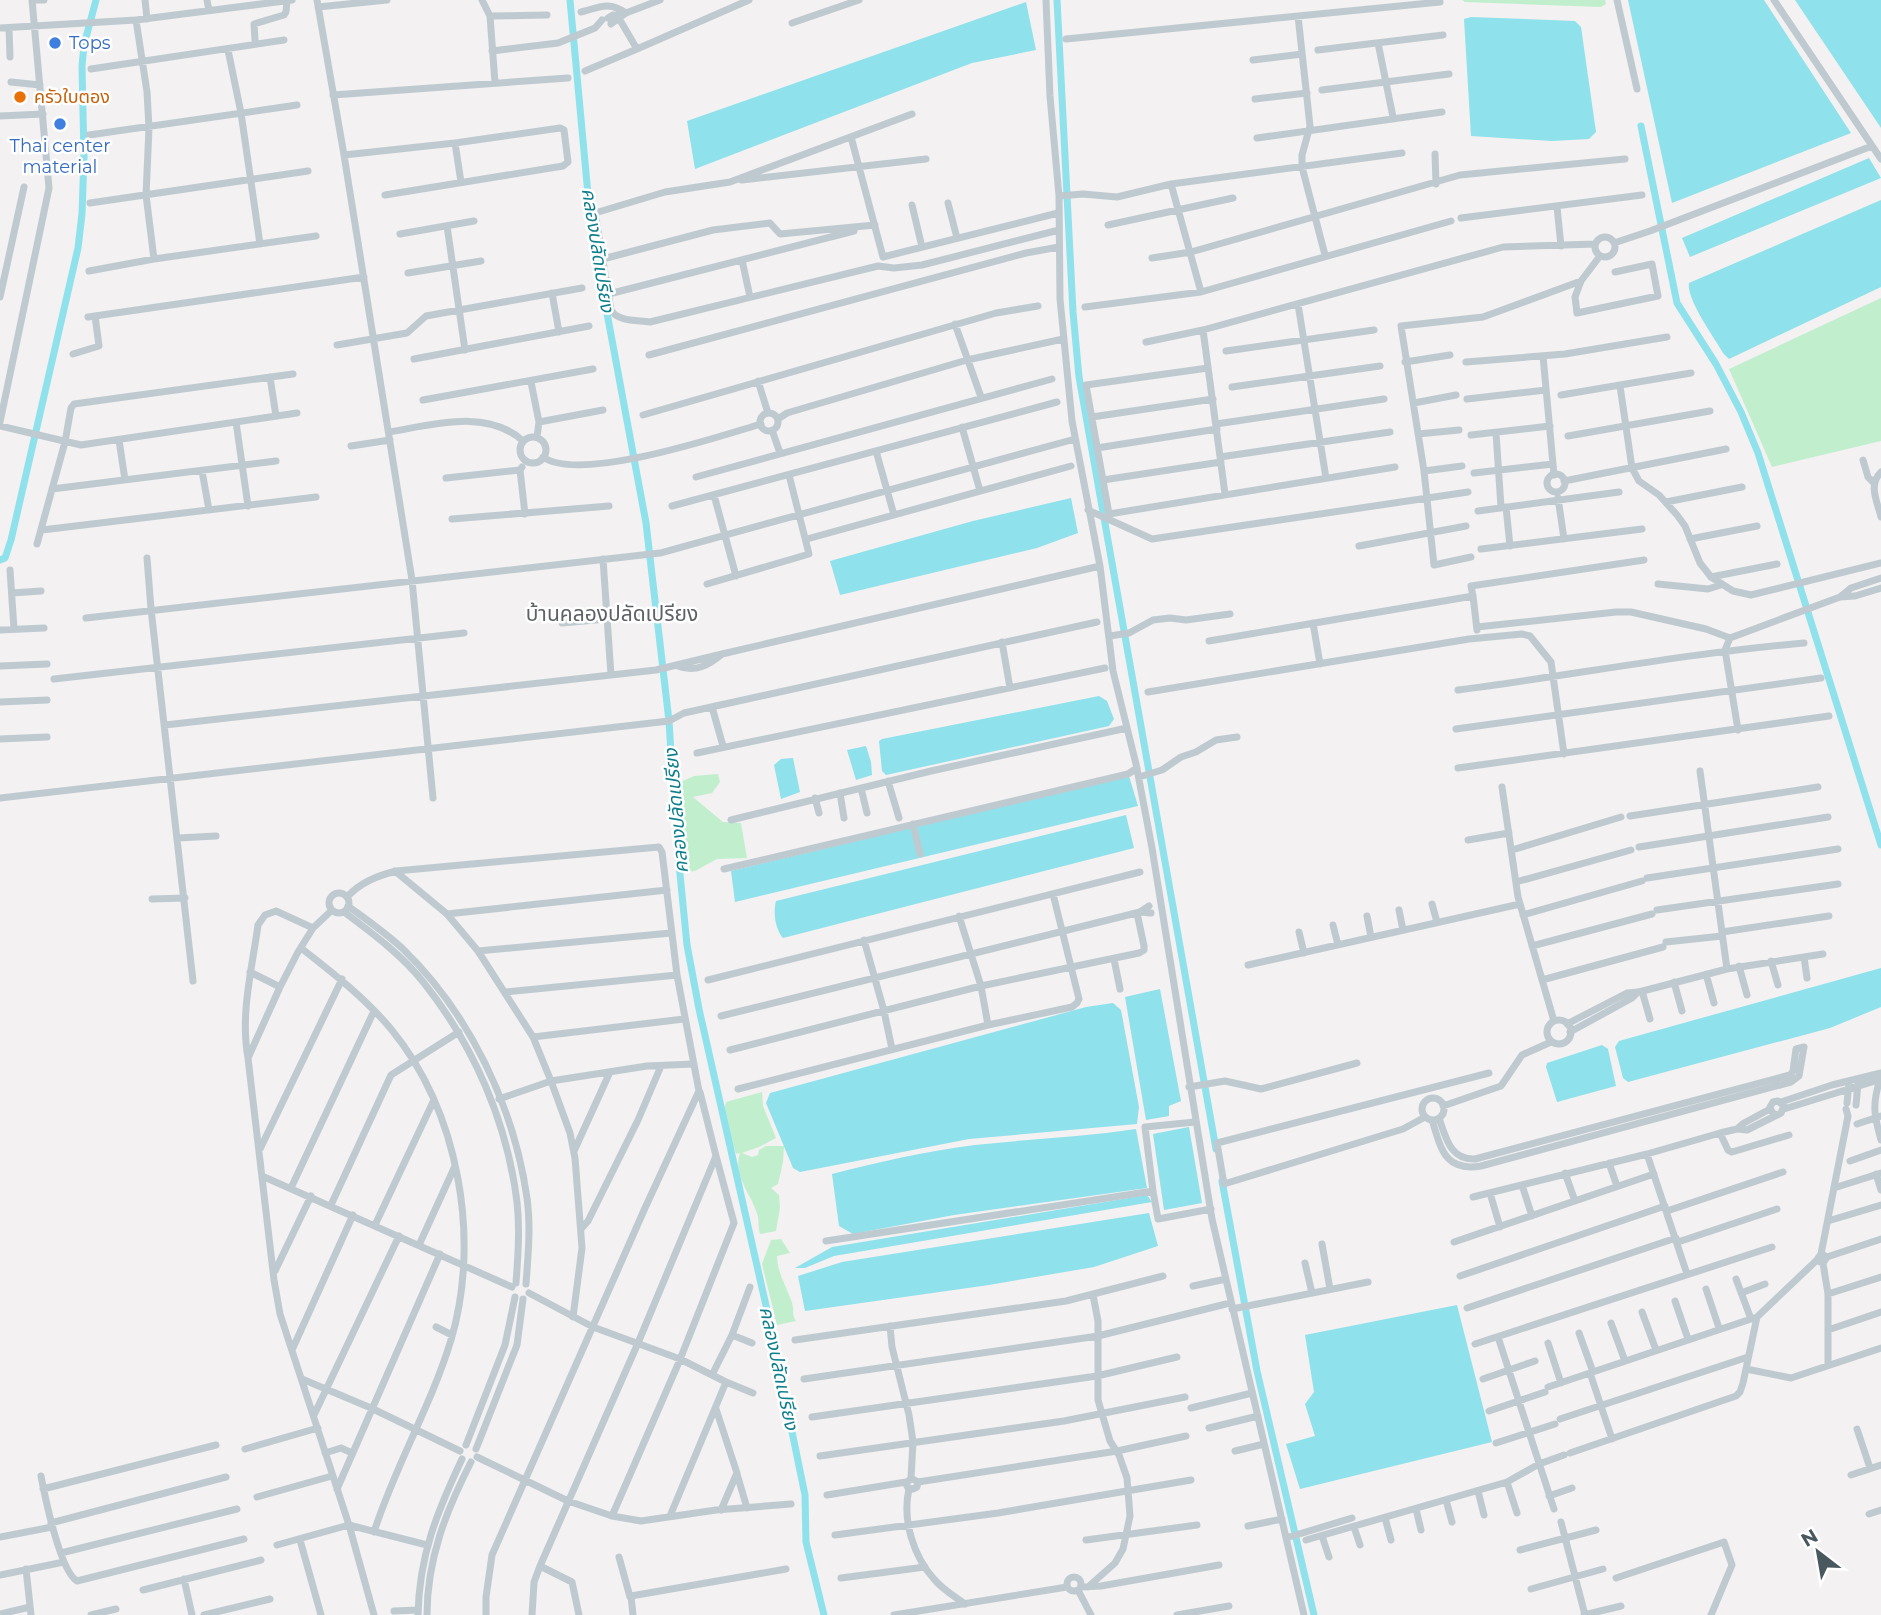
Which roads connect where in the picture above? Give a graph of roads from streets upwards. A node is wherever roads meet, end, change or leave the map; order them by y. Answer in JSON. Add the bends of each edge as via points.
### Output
{"nodes":[{"id":1,"x":32,"y":0,"type":"edge"},
{"id":2,"x":44,"y":0,"type":"edge"},
{"id":3,"x":145,"y":0,"type":"edge"},
{"id":4,"x":207,"y":0,"type":"edge"},
{"id":5,"x":292,"y":0,"type":"edge"},
{"id":6,"x":387,"y":0,"type":"edge"},
{"id":7,"x":482,"y":0,"type":"edge"},
{"id":8,"x":660,"y":0,"type":"edge"},
{"id":9,"x":748,"y":0,"type":"edge"},
{"id":10,"x":859,"y":0,"type":"edge"},
{"id":11,"x":1046,"y":0,"type":"edge"},
{"id":12,"x":1618,"y":0,"type":"edge"},
{"id":13,"x":1774,"y":0,"type":"edge"},
{"id":14,"x":270,"y":1,"type":"edge"},
{"id":15,"x":287,"y":1,"type":"edge"},
{"id":16,"x":1440,"y":2,"type":"dead end"},
{"id":17,"x":317,"y":4,"type":"edge"},
{"id":18,"x":208,"y":11,"type":"junction"},
{"id":19,"x":581,"y":12,"type":"dead end"},
{"id":20,"x":547,"y":15,"type":"dead end"},
{"id":21,"x":490,"y":16,"type":"junction"},
{"id":22,"x":621,"y":16,"type":"junction"},
{"id":23,"x":1298,"y":16,"type":"junction"},
{"id":24,"x":148,"y":19,"type":"junction"},
{"id":25,"x":136,"y":20,"type":"junction"},
{"id":26,"x":792,"y":23,"type":"dead end"},
{"id":27,"x":34,"y":27,"type":"junction"},
{"id":28,"x":4,"y":28,"type":"edge"},
{"id":29,"x":1443,"y":35,"type":"dead end"},
{"id":30,"x":1066,"y":39,"type":"dead end"},
{"id":31,"x":254,"y":40,"type":"dead end"},
{"id":32,"x":284,"y":40,"type":"dead end"},
{"id":33,"x":1378,"y":43,"type":"junction"},
{"id":34,"x":636,"y":49,"type":"junction"},
{"id":35,"x":228,"y":50,"type":"junction"},
{"id":36,"x":1318,"y":50,"type":"dead end"},
{"id":37,"x":492,"y":51,"type":"junction"},
{"id":38,"x":1302,"y":54,"type":"junction"},
{"id":39,"x":10,"y":57,"type":"dead end"},
{"id":40,"x":1253,"y":60,"type":"dead end"},
{"id":41,"x":142,"y":63,"type":"junction"},
{"id":42,"x":91,"y":69,"type":"dead end"},
{"id":43,"x":585,"y":71,"type":"dead end"},
{"id":44,"x":1449,"y":74,"type":"dead end"},
{"id":45,"x":568,"y":78,"type":"dead end"},
{"id":46,"x":11,"y":82,"type":"dead end"},
{"id":47,"x":1386,"y":82,"type":"junction"},
{"id":48,"x":495,"y":83,"type":"junction"},
{"id":49,"x":40,"y":85,"type":"junction"},
{"id":50,"x":1637,"y":89,"type":"dead end"},
{"id":51,"x":1322,"y":90,"type":"dead end"},
{"id":52,"x":1307,"y":93,"type":"junction"},
{"id":53,"x":333,"y":95,"type":"junction"},
{"id":54,"x":1255,"y":99,"type":"dead end"},
{"id":55,"x":297,"y":105,"type":"dead end"},
{"id":56,"x":1442,"y":112,"type":"dead end"},
{"id":57,"x":241,"y":113,"type":"junction"},
{"id":58,"x":43,"y":114,"type":"junction"},
{"id":59,"x":912,"y":114,"type":"dead end"},
{"id":60,"x":0,"y":116,"type":"edge"},
{"id":61,"x":1393,"y":117,"type":"junction"},
{"id":62,"x":149,"y":128,"type":"junction"},
{"id":63,"x":1309,"y":130,"type":"junction"},
{"id":64,"x":89,"y":135,"type":"dead end"},
{"id":65,"x":851,"y":137,"type":"junction"},
{"id":66,"x":1257,"y":138,"type":"dead end"},
{"id":67,"x":455,"y":143,"type":"junction"},
{"id":68,"x":1872,"y":146,"type":"junction"},
{"id":69,"x":1402,"y":153,"type":"dead end"},
{"id":70,"x":1435,"y":154,"type":"dead end"},
{"id":71,"x":344,"y":155,"type":"junction"},
{"id":72,"x":926,"y":159,"type":"dead end"},
{"id":73,"x":1625,"y":159,"type":"dead end"},
{"id":74,"x":1881,"y":159,"type":"edge"},
{"id":75,"x":1302,"y":167,"type":"junction"},
{"id":76,"x":859,"y":168,"type":"junction"},
{"id":77,"x":307,"y":171,"type":"dead end"},
{"id":78,"x":250,"y":179,"type":"junction"},
{"id":79,"x":461,"y":182,"type":"junction"},
{"id":80,"x":730,"y":182,"type":"junction"},
{"id":81,"x":1171,"y":184,"type":"junction"},
{"id":82,"x":1436,"y":184,"type":"junction"},
{"id":83,"x":24,"y":187,"type":"dead end"},
{"id":84,"x":146,"y":195,"type":"junction"},
{"id":85,"x":385,"y":195,"type":"dead end"},
{"id":86,"x":1062,"y":195,"type":"junction"},
{"id":87,"x":1642,"y":195,"type":"dead end"},
{"id":88,"x":1233,"y":198,"type":"dead end"},
{"id":89,"x":90,"y":203,"type":"dead end"},
{"id":90,"x":948,"y":203,"type":"dead end"},
{"id":91,"x":912,"y":205,"type":"dead end"},
{"id":92,"x":1557,"y":207,"type":"junction"},
{"id":93,"x":1179,"y":211,"type":"junction"},
{"id":94,"x":1058,"y":213,"type":"junction"},
{"id":95,"x":1315,"y":218,"type":"junction"},
{"id":96,"x":1461,"y":218,"type":"dead end"},
{"id":97,"x":474,"y":221,"type":"dead end"},
{"id":98,"x":1451,"y":221,"type":"dead end"},
{"id":99,"x":875,"y":225,"type":"junction"},
{"id":100,"x":1108,"y":225,"type":"dead end"},
{"id":101,"x":447,"y":226,"type":"junction"},
{"id":102,"x":1059,"y":230,"type":"junction"},
{"id":103,"x":400,"y":234,"type":"dead end"},
{"id":104,"x":316,"y":236,"type":"dead end"},
{"id":105,"x":957,"y":238,"type":"junction"},
{"id":106,"x":1614,"y":243,"type":"junction"},
{"id":107,"x":260,"y":244,"type":"junction"},
{"id":108,"x":1595,"y":244,"type":"junction"},
{"id":109,"x":1561,"y":246,"type":"junction"},
{"id":110,"x":922,"y":247,"type":"junction"},
{"id":111,"x":1059,"y":247,"type":"junction"},
{"id":112,"x":1191,"y":252,"type":"junction"},
{"id":113,"x":1325,"y":256,"type":"junction"},
{"id":114,"x":1600,"y":256,"type":"junction"},
{"id":115,"x":1152,"y":258,"type":"dead end"},
{"id":116,"x":154,"y":259,"type":"junction"},
{"id":117,"x":603,"y":259,"type":"junction"},
{"id":118,"x":742,"y":260,"type":"junction"},
{"id":119,"x":481,"y":261,"type":"dead end"},
{"id":120,"x":452,"y":266,"type":"junction"},
{"id":121,"x":89,"y":271,"type":"dead end"},
{"id":122,"x":1615,"y":272,"type":"dead end"},
{"id":123,"x":408,"y":273,"type":"dead end"},
{"id":124,"x":364,"y":277,"type":"junction"},
{"id":125,"x":1581,"y":281,"type":"junction"},
{"id":126,"x":582,"y":288,"type":"dead end"},
{"id":127,"x":1201,"y":292,"type":"junction"},
{"id":128,"x":552,"y":293,"type":"junction"},
{"id":129,"x":609,"y":294,"type":"junction"},
{"id":130,"x":0,"y":297,"type":"edge"},
{"id":131,"x":750,"y":297,"type":"junction"},
{"id":132,"x":1298,"y":304,"type":"junction"},
{"id":133,"x":1038,"y":306,"type":"dead end"},
{"id":134,"x":1085,"y":307,"type":"dead end"},
{"id":135,"x":458,"y":310,"type":"junction"},
{"id":136,"x":955,"y":324,"type":"junction"},
{"id":137,"x":589,"y":326,"type":"dead end"},
{"id":138,"x":1203,"y":330,"type":"junction"},
{"id":139,"x":1374,"y":331,"type":"dead end"},
{"id":140,"x":559,"y":332,"type":"junction"},
{"id":141,"x":1667,"y":337,"type":"dead end"},
{"id":142,"x":1063,"y":339,"type":"junction"},
{"id":143,"x":374,"y":340,"type":"junction"},
{"id":144,"x":1304,"y":340,"type":"junction"},
{"id":145,"x":1146,"y":342,"type":"dead end"},
{"id":146,"x":337,"y":345,"type":"dead end"},
{"id":147,"x":465,"y":350,"type":"junction"},
{"id":148,"x":1226,"y":351,"type":"dead end"},
{"id":149,"x":73,"y":354,"type":"dead end"},
{"id":150,"x":649,"y":355,"type":"dead end"},
{"id":151,"x":1450,"y":355,"type":"dead end"},
{"id":152,"x":1543,"y":356,"type":"junction"},
{"id":153,"x":414,"y":359,"type":"dead end"},
{"id":154,"x":967,"y":360,"type":"junction"},
{"id":155,"x":1405,"y":362,"type":"junction"},
{"id":156,"x":1466,"y":362,"type":"dead end"},
{"id":157,"x":1380,"y":366,"type":"dead end"},
{"id":158,"x":1208,"y":368,"type":"junction"},
{"id":159,"x":593,"y":369,"type":"dead end"},
{"id":160,"x":1691,"y":373,"type":"dead end"},
{"id":161,"x":293,"y":374,"type":"dead end"},
{"id":162,"x":1310,"y":376,"type":"junction"},
{"id":163,"x":270,"y":377,"type":"junction"},
{"id":164,"x":1052,"y":379,"type":"dead end"},
{"id":165,"x":4,"y":380,"type":"edge"},
{"id":166,"x":758,"y":381,"type":"junction"},
{"id":167,"x":531,"y":382,"type":"junction"},
{"id":168,"x":1620,"y":386,"type":"junction"},
{"id":169,"x":1231,"y":387,"type":"dead end"},
{"id":170,"x":1546,"y":390,"type":"junction"},
{"id":171,"x":1456,"y":395,"type":"dead end"},
{"id":172,"x":1561,"y":395,"type":"dead end"},
{"id":173,"x":981,"y":397,"type":"junction"},
{"id":174,"x":1213,"y":399,"type":"junction"},
{"id":175,"x":1384,"y":399,"type":"dead end"},
{"id":176,"x":1467,"y":399,"type":"dead end"},
{"id":177,"x":423,"y":400,"type":"dead end"},
{"id":178,"x":1057,"y":402,"type":"dead end"},
{"id":179,"x":1414,"y":403,"type":"junction"},
{"id":180,"x":603,"y":410,"type":"dead end"},
{"id":181,"x":1315,"y":410,"type":"junction"},
{"id":182,"x":1710,"y":411,"type":"dead end"},
{"id":183,"x":297,"y":413,"type":"dead end"},
{"id":184,"x":768,"y":413,"type":"junction"},
{"id":185,"x":643,"y":415,"type":"dead end"},
{"id":186,"x":276,"y":416,"type":"junction"},
{"id":187,"x":1092,"y":417,"type":"junction"},
{"id":188,"x":778,"y":419,"type":"junction"},
{"id":189,"x":236,"y":422,"type":"junction"},
{"id":190,"x":538,"y":422,"type":"junction"},
{"id":191,"x":0,"y":424,"type":"edge"},
{"id":192,"x":761,"y":424,"type":"junction"},
{"id":193,"x":1550,"y":426,"type":"junction"},
{"id":194,"x":962,"y":427,"type":"junction"},
{"id":195,"x":1216,"y":427,"type":"junction"},
{"id":196,"x":1626,"y":427,"type":"junction"},
{"id":197,"x":772,"y":430,"type":"junction"},
{"id":198,"x":1459,"y":430,"type":"dead end"},
{"id":199,"x":1390,"y":432,"type":"dead end"},
{"id":200,"x":1496,"y":433,"type":"junction"},
{"id":201,"x":1418,"y":434,"type":"junction"},
{"id":202,"x":1471,"y":435,"type":"dead end"},
{"id":203,"x":389,"y":436,"type":"junction"},
{"id":204,"x":1567,"y":436,"type":"dead end"},
{"id":205,"x":537,"y":437,"type":"junction"},
{"id":206,"x":1075,"y":439,"type":"junction"},
{"id":207,"x":119,"y":440,"type":"junction"},
{"id":208,"x":523,"y":441,"type":"junction"},
{"id":209,"x":65,"y":442,"type":"junction"},
{"id":210,"x":1320,"y":442,"type":"junction"},
{"id":211,"x":351,"y":446,"type":"dead end"},
{"id":212,"x":1097,"y":448,"type":"junction"},
{"id":213,"x":1726,"y":449,"type":"dead end"},
{"id":214,"x":877,"y":451,"type":"junction"},
{"id":215,"x":780,"y":453,"type":"junction"},
{"id":216,"x":543,"y":457,"type":"junction"},
{"id":217,"x":526,"y":460,"type":"junction"},
{"id":218,"x":1221,"y":460,"type":"junction"},
{"id":219,"x":1863,"y":460,"type":"dead end"},
{"id":220,"x":276,"y":461,"type":"dead end"},
{"id":221,"x":1553,"y":464,"type":"junction"},
{"id":222,"x":243,"y":466,"type":"junction"},
{"id":223,"x":973,"y":466,"type":"junction"},
{"id":224,"x":1072,"y":466,"type":"dead end"},
{"id":225,"x":1462,"y":466,"type":"dead end"},
{"id":226,"x":1395,"y":467,"type":"dead end"},
{"id":227,"x":1500,"y":468,"type":"junction"},
{"id":228,"x":1632,"y":468,"type":"junction"},
{"id":229,"x":520,"y":470,"type":"junction"},
{"id":230,"x":202,"y":471,"type":"junction"},
{"id":231,"x":1424,"y":471,"type":"junction"},
{"id":232,"x":1881,"y":472,"type":"edge"},
{"id":233,"x":1474,"y":473,"type":"dead end"},
{"id":234,"x":789,"y":475,"type":"junction"},
{"id":235,"x":1554,"y":475,"type":"junction"},
{"id":236,"x":696,"y":477,"type":"dead end"},
{"id":237,"x":446,"y":478,"type":"dead end"},
{"id":238,"x":1326,"y":478,"type":"junction"},
{"id":239,"x":125,"y":480,"type":"junction"},
{"id":240,"x":1103,"y":480,"type":"junction"},
{"id":241,"x":1564,"y":481,"type":"junction"},
{"id":242,"x":1874,"y":483,"type":"junction"},
{"id":243,"x":1742,"y":487,"type":"dead end"},
{"id":244,"x":52,"y":489,"type":"junction"},
{"id":245,"x":887,"y":491,"type":"junction"},
{"id":246,"x":980,"y":491,"type":"junction"},
{"id":247,"x":1468,"y":492,"type":"dead end"},
{"id":248,"x":1619,"y":492,"type":"dead end"},
{"id":249,"x":1225,"y":494,"type":"junction"},
{"id":250,"x":714,"y":495,"type":"junction"},
{"id":251,"x":1557,"y":496,"type":"junction"},
{"id":252,"x":316,"y":498,"type":"dead end"},
{"id":253,"x":1426,"y":498,"type":"junction"},
{"id":254,"x":1666,"y":502,"type":"junction"},
{"id":255,"x":248,"y":506,"type":"junction"},
{"id":256,"x":609,"y":506,"type":"dead end"},
{"id":257,"x":672,"y":506,"type":"dead end"},
{"id":258,"x":1504,"y":507,"type":"junction"},
{"id":259,"x":209,"y":510,"type":"junction"},
{"id":260,"x":1088,"y":510,"type":"junction"},
{"id":261,"x":1478,"y":510,"type":"dead end"},
{"id":262,"x":525,"y":514,"type":"junction"},
{"id":263,"x":800,"y":515,"type":"junction"},
{"id":264,"x":894,"y":515,"type":"junction"},
{"id":265,"x":1881,"y":517,"type":"edge"},
{"id":266,"x":452,"y":519,"type":"dead end"},
{"id":267,"x":1466,"y":526,"type":"dead end"},
{"id":268,"x":1757,"y":526,"type":"dead end"},
{"id":269,"x":1642,"y":529,"type":"dead end"},
{"id":270,"x":42,"y":530,"type":"junction"},
{"id":271,"x":1430,"y":533,"type":"junction"},
{"id":272,"x":725,"y":536,"type":"junction"},
{"id":273,"x":807,"y":539,"type":"junction"},
{"id":274,"x":1564,"y":539,"type":"junction"},
{"id":275,"x":1690,"y":539,"type":"junction"},
{"id":276,"x":37,"y":544,"type":"dead end"},
{"id":277,"x":1510,"y":546,"type":"junction"},
{"id":278,"x":1359,"y":547,"type":"dead end"},
{"id":279,"x":1481,"y":549,"type":"dead end"},
{"id":280,"x":1471,"y":557,"type":"dead end"},
{"id":281,"x":147,"y":558,"type":"dead end"},
{"id":282,"x":603,"y":559,"type":"junction"},
{"id":283,"x":1644,"y":560,"type":"dead end"},
{"id":284,"x":1881,"y":563,"type":"edge"},
{"id":285,"x":1777,"y":564,"type":"dead end"},
{"id":286,"x":1100,"y":566,"type":"junction"},
{"id":287,"x":10,"y":570,"type":"dead end"},
{"id":288,"x":736,"y":576,"type":"junction"},
{"id":289,"x":1711,"y":577,"type":"junction"},
{"id":290,"x":1881,"y":578,"type":"edge"},
{"id":291,"x":412,"y":580,"type":"junction"},
{"id":292,"x":707,"y":584,"type":"dead end"},
{"id":293,"x":1658,"y":584,"type":"dead end"},
{"id":294,"x":1721,"y":585,"type":"junction"},
{"id":295,"x":1881,"y":588,"type":"edge"},
{"id":296,"x":41,"y":591,"type":"dead end"},
{"id":297,"x":12,"y":593,"type":"junction"},
{"id":298,"x":1473,"y":596,"type":"junction"},
{"id":299,"x":1840,"y":597,"type":"junction"},
{"id":300,"x":151,"y":609,"type":"junction"},
{"id":301,"x":668,"y":613,"type":"dead end"},
{"id":302,"x":1230,"y":614,"type":"dead end"},
{"id":303,"x":86,"y":618,"type":"dead end"},
{"id":304,"x":607,"y":619,"type":"junction"},
{"id":305,"x":1097,"y":622,"type":"dead end"},
{"id":306,"x":562,"y":623,"type":"dead end"},
{"id":307,"x":1313,"y":623,"type":"junction"},
{"id":308,"x":1477,"y":627,"type":"junction"},
{"id":309,"x":44,"y":628,"type":"dead end"},
{"id":310,"x":14,"y":629,"type":"junction"},
{"id":311,"x":0,"y":630,"type":"edge"},
{"id":312,"x":464,"y":634,"type":"dead end"},
{"id":313,"x":1116,"y":635,"type":"junction"},
{"id":314,"x":1478,"y":638,"type":"junction"},
{"id":315,"x":1730,"y":638,"type":"junction"},
{"id":316,"x":416,"y":639,"type":"junction"},
{"id":317,"x":1209,"y":640,"type":"dead end"},
{"id":318,"x":1002,"y":642,"type":"junction"},
{"id":319,"x":1804,"y":643,"type":"dead end"},
{"id":320,"x":1725,"y":650,"type":"junction"},
{"id":321,"x":47,"y":664,"type":"dead end"},
{"id":322,"x":1320,"y":664,"type":"junction"},
{"id":323,"x":0,"y":666,"type":"edge"},
{"id":324,"x":158,"y":668,"type":"junction"},
{"id":325,"x":1105,"y":668,"type":"dead end"},
{"id":326,"x":611,"y":675,"type":"junction"},
{"id":327,"x":1554,"y":678,"type":"junction"},
{"id":328,"x":1821,"y":678,"type":"dead end"},
{"id":329,"x":54,"y":680,"type":"dead end"},
{"id":330,"x":1010,"y":688,"type":"junction"},
{"id":331,"x":1458,"y":690,"type":"dead end"},
{"id":332,"x":1148,"y":692,"type":"dead end"},
{"id":333,"x":1732,"y":692,"type":"junction"},
{"id":334,"x":422,"y":695,"type":"junction"},
{"id":335,"x":47,"y":700,"type":"dead end"},
{"id":336,"x":0,"y":702,"type":"edge"},
{"id":337,"x":712,"y":707,"type":"junction"},
{"id":338,"x":1559,"y":715,"type":"junction"},
{"id":339,"x":1829,"y":716,"type":"dead end"},
{"id":340,"x":165,"y":726,"type":"junction"},
{"id":341,"x":1127,"y":728,"type":"junction"},
{"id":342,"x":1456,"y":729,"type":"dead end"},
{"id":343,"x":1738,"y":730,"type":"junction"},
{"id":344,"x":47,"y":737,"type":"dead end"},
{"id":345,"x":1237,"y":737,"type":"dead end"},
{"id":346,"x":0,"y":739,"type":"edge"},
{"id":347,"x":723,"y":746,"type":"junction"},
{"id":348,"x":428,"y":749,"type":"junction"},
{"id":349,"x":696,"y":753,"type":"dead end"},
{"id":350,"x":1564,"y":754,"type":"junction"},
{"id":351,"x":1137,"y":768,"type":"junction"},
{"id":352,"x":1458,"y":768,"type":"dead end"},
{"id":353,"x":1700,"y":771,"type":"dead end"},
{"id":354,"x":1146,"y":775,"type":"junction"},
{"id":355,"x":171,"y":778,"type":"junction"},
{"id":356,"x":888,"y":781,"type":"junction"},
{"id":357,"x":1502,"y":787,"type":"dead end"},
{"id":358,"x":1818,"y":787,"type":"dead end"},
{"id":359,"x":861,"y":788,"type":"junction"},
{"id":360,"x":840,"y":793,"type":"junction"},
{"id":361,"x":0,"y":798,"type":"edge"},
{"id":362,"x":433,"y":798,"type":"dead end"},
{"id":363,"x":816,"y":798,"type":"junction"},
{"id":364,"x":1704,"y":804,"type":"junction"},
{"id":365,"x":819,"y":813,"type":"dead end"},
{"id":366,"x":867,"y":813,"type":"dead end"},
{"id":367,"x":1630,"y":816,"type":"dead end"},
{"id":368,"x":1621,"y":817,"type":"dead end"},
{"id":369,"x":1828,"y":817,"type":"dead end"},
{"id":370,"x":844,"y":818,"type":"dead end"},
{"id":371,"x":899,"y":818,"type":"dead end"},
{"id":372,"x":731,"y":820,"type":"dead end"},
{"id":373,"x":913,"y":824,"type":"junction"},
{"id":374,"x":1509,"y":833,"type":"junction"},
{"id":375,"x":216,"y":836,"type":"dead end"},
{"id":376,"x":1708,"y":836,"type":"junction"},
{"id":377,"x":178,"y":838,"type":"junction"},
{"id":378,"x":1468,"y":840,"type":"dead end"},
{"id":379,"x":1838,"y":849,"type":"dead end"},
{"id":380,"x":1511,"y":850,"type":"junction"},
{"id":381,"x":920,"y":854,"type":"dead end"},
{"id":382,"x":724,"y":869,"type":"dead end"},
{"id":383,"x":1713,"y":869,"type":"junction"},
{"id":384,"x":395,"y":871,"type":"junction"},
{"id":385,"x":1140,"y":872,"type":"dead end"},
{"id":386,"x":1516,"y":882,"type":"junction"},
{"id":387,"x":1838,"y":884,"type":"dead end"},
{"id":388,"x":667,"y":890,"type":"junction"},
{"id":389,"x":1053,"y":894,"type":"junction"},
{"id":390,"x":347,"y":897,"type":"junction"},
{"id":391,"x":185,"y":898,"type":"junction"},
{"id":392,"x":152,"y":899,"type":"dead end"},
{"id":393,"x":1717,"y":901,"type":"junction"},
{"id":394,"x":1432,"y":904,"type":"dead end"},
{"id":395,"x":1520,"y":904,"type":"junction"},
{"id":396,"x":1156,"y":908,"type":"junction"},
{"id":397,"x":346,"y":909,"type":"junction"},
{"id":398,"x":331,"y":910,"type":"junction"},
{"id":399,"x":1399,"y":910,"type":"dead end"},
{"id":400,"x":1139,"y":912,"type":"junction"},
{"id":401,"x":447,"y":914,"type":"junction"},
{"id":402,"x":1523,"y":915,"type":"junction"},
{"id":403,"x":959,"y":916,"type":"junction"},
{"id":404,"x":1367,"y":916,"type":"dead end"},
{"id":405,"x":1829,"y":916,"type":"dead end"},
{"id":406,"x":1437,"y":922,"type":"junction"},
{"id":407,"x":1333,"y":925,"type":"dead end"},
{"id":408,"x":313,"y":928,"type":"junction"},
{"id":409,"x":1063,"y":930,"type":"junction"},
{"id":410,"x":1403,"y":930,"type":"junction"},
{"id":411,"x":1299,"y":932,"type":"dead end"},
{"id":412,"x":671,"y":933,"type":"junction"},
{"id":413,"x":1722,"y":934,"type":"junction"},
{"id":414,"x":1371,"y":937,"type":"junction"},
{"id":415,"x":864,"y":940,"type":"junction"},
{"id":416,"x":1338,"y":945,"type":"junction"},
{"id":417,"x":1532,"y":946,"type":"junction"},
{"id":418,"x":301,"y":948,"type":"junction"},
{"id":419,"x":478,"y":951,"type":"junction"},
{"id":420,"x":971,"y":952,"type":"junction"},
{"id":421,"x":1304,"y":953,"type":"junction"},
{"id":422,"x":1823,"y":954,"type":"dead end"},
{"id":423,"x":1804,"y":957,"type":"junction"},
{"id":424,"x":1114,"y":959,"type":"junction"},
{"id":425,"x":1772,"y":961,"type":"junction"},
{"id":426,"x":1248,"y":965,"type":"dead end"},
{"id":427,"x":1739,"y":967,"type":"junction"},
{"id":428,"x":1072,"y":968,"type":"junction"},
{"id":429,"x":1727,"y":968,"type":"junction"},
{"id":430,"x":250,"y":972,"type":"junction"},
{"id":431,"x":1706,"y":974,"type":"junction"},
{"id":432,"x":677,"y":975,"type":"junction"},
{"id":433,"x":875,"y":977,"type":"junction"},
{"id":434,"x":1807,"y":978,"type":"dead end"},
{"id":435,"x":342,"y":979,"type":"junction"},
{"id":436,"x":708,"y":980,"type":"dead end"},
{"id":437,"x":1542,"y":980,"type":"junction"},
{"id":438,"x":193,"y":981,"type":"dead end"},
{"id":439,"x":1674,"y":982,"type":"junction"},
{"id":440,"x":1778,"y":985,"type":"dead end"},
{"id":441,"x":981,"y":986,"type":"junction"},
{"id":442,"x":279,"y":987,"type":"junction"},
{"id":443,"x":1120,"y":989,"type":"dead end"},
{"id":444,"x":1640,"y":991,"type":"junction"},
{"id":445,"x":506,"y":992,"type":"junction"},
{"id":446,"x":1746,"y":995,"type":"dead end"},
{"id":447,"x":1714,"y":1003,"type":"dead end"},
{"id":448,"x":374,"y":1011,"type":"junction"},
{"id":449,"x":884,"y":1011,"type":"junction"},
{"id":450,"x":1682,"y":1011,"type":"dead end"},
{"id":451,"x":721,"y":1016,"type":"dead end"},
{"id":452,"x":684,"y":1019,"type":"junction"},
{"id":453,"x":1650,"y":1019,"type":"dead end"},
{"id":454,"x":1554,"y":1021,"type":"junction"},
{"id":455,"x":988,"y":1025,"type":"junction"},
{"id":456,"x":1569,"y":1028,"type":"junction"},
{"id":457,"x":459,"y":1032,"type":"junction"},
{"id":458,"x":533,"y":1037,"type":"junction"},
{"id":459,"x":1551,"y":1042,"type":"junction"},
{"id":460,"x":892,"y":1049,"type":"junction"},
{"id":461,"x":730,"y":1050,"type":"dead end"},
{"id":462,"x":248,"y":1058,"type":"junction"},
{"id":463,"x":412,"y":1060,"type":"junction"},
{"id":464,"x":1357,"y":1063,"type":"dead end"},
{"id":465,"x":694,"y":1064,"type":"junction"},
{"id":466,"x":661,"y":1066,"type":"junction"},
{"id":467,"x":610,"y":1072,"type":"junction"},
{"id":468,"x":1489,"y":1073,"type":"dead end"},
{"id":469,"x":1881,"y":1073,"type":"edge"},
{"id":470,"x":1881,"y":1079,"type":"edge"},
{"id":471,"x":551,"y":1081,"type":"junction"},
{"id":472,"x":1859,"y":1082,"type":"junction"},
{"id":473,"x":1849,"y":1084,"type":"junction"},
{"id":474,"x":1764,"y":1085,"type":"junction"},
{"id":475,"x":1191,"y":1087,"type":"junction"},
{"id":476,"x":738,"y":1089,"type":"dead end"},
{"id":477,"x":699,"y":1091,"type":"junction"},
{"id":478,"x":497,"y":1100,"type":"junction"},
{"id":479,"x":433,"y":1101,"type":"junction"},
{"id":480,"x":1443,"y":1106,"type":"junction"},
{"id":481,"x":1777,"y":1107,"type":"junction"},
{"id":482,"x":1850,"y":1108,"type":"junction"},
{"id":483,"x":1878,"y":1117,"type":"edge"},
{"id":484,"x":1432,"y":1119,"type":"junction"},
{"id":485,"x":1195,"y":1122,"type":"junction"},
{"id":486,"x":1857,"y":1124,"type":"dead end"},
{"id":487,"x":1720,"y":1133,"type":"junction"},
{"id":488,"x":1789,"y":1135,"type":"dead end"},
{"id":489,"x":1881,"y":1140,"type":"edge"},
{"id":490,"x":1881,"y":1150,"type":"edge"},
{"id":491,"x":258,"y":1151,"type":"junction"},
{"id":492,"x":574,"y":1152,"type":"junction"},
{"id":493,"x":1647,"y":1154,"type":"junction"},
{"id":494,"x":716,"y":1156,"type":"junction"},
{"id":495,"x":1850,"y":1161,"type":"dead end"},
{"id":496,"x":1609,"y":1163,"type":"junction"},
{"id":497,"x":456,"y":1165,"type":"junction"},
{"id":498,"x":1783,"y":1172,"type":"dead end"},
{"id":499,"x":1566,"y":1173,"type":"junction"},
{"id":500,"x":1654,"y":1174,"type":"junction"},
{"id":501,"x":1878,"y":1174,"type":"edge"},
{"id":502,"x":262,"y":1176,"type":"junction"},
{"id":503,"x":1522,"y":1185,"type":"junction"},
{"id":504,"x":1617,"y":1186,"type":"junction"},
{"id":505,"x":291,"y":1188,"type":"junction"},
{"id":506,"x":1834,"y":1188,"type":"junction"},
{"id":507,"x":1881,"y":1190,"type":"edge"},
{"id":508,"x":1153,"y":1191,"type":"junction"},
{"id":509,"x":1489,"y":1193,"type":"junction"},
{"id":510,"x":311,"y":1196,"type":"junction"},
{"id":511,"x":1473,"y":1198,"type":"dead end"},
{"id":512,"x":1575,"y":1201,"type":"junction"},
{"id":513,"x":331,"y":1205,"type":"junction"},
{"id":514,"x":1881,"y":1205,"type":"edge"},
{"id":515,"x":1666,"y":1208,"type":"junction"},
{"id":516,"x":1211,"y":1209,"type":"junction"},
{"id":517,"x":1777,"y":1209,"type":"dead end"},
{"id":518,"x":354,"y":1215,"type":"junction"},
{"id":519,"x":1532,"y":1216,"type":"junction"},
{"id":520,"x":1828,"y":1221,"type":"junction"},
{"id":521,"x":374,"y":1225,"type":"junction"},
{"id":522,"x":1500,"y":1227,"type":"junction"},
{"id":523,"x":581,"y":1229,"type":"junction"},
{"id":524,"x":399,"y":1236,"type":"junction"},
{"id":525,"x":1881,"y":1239,"type":"edge"},
{"id":526,"x":1677,"y":1240,"type":"junction"},
{"id":527,"x":826,"y":1241,"type":"dead end"},
{"id":528,"x":1454,"y":1242,"type":"dead end"},
{"id":529,"x":1322,"y":1244,"type":"dead end"},
{"id":530,"x":419,"y":1245,"type":"junction"},
{"id":531,"x":1772,"y":1247,"type":"dead end"},
{"id":532,"x":440,"y":1254,"type":"junction"},
{"id":533,"x":1822,"y":1259,"type":"junction"},
{"id":534,"x":1305,"y":1263,"type":"dead end"},
{"id":535,"x":464,"y":1265,"type":"junction"},
{"id":536,"x":274,"y":1273,"type":"junction"},
{"id":537,"x":1687,"y":1274,"type":"junction"},
{"id":538,"x":1163,"y":1276,"type":"dead end"},
{"id":539,"x":1460,"y":1276,"type":"dead end"},
{"id":540,"x":1881,"y":1277,"type":"edge"},
{"id":541,"x":1226,"y":1279,"type":"junction"},
{"id":542,"x":1736,"y":1279,"type":"dead end"},
{"id":543,"x":1368,"y":1282,"type":"dead end"},
{"id":544,"x":526,"y":1284,"type":"junction"},
{"id":545,"x":1765,"y":1284,"type":"dead end"},
{"id":546,"x":514,"y":1285,"type":"junction"},
{"id":547,"x":1193,"y":1286,"type":"dead end"},
{"id":548,"x":750,"y":1287,"type":"dead end"},
{"id":549,"x":1706,"y":1289,"type":"dead end"},
{"id":550,"x":1330,"y":1290,"type":"junction"},
{"id":551,"x":1312,"y":1293,"type":"junction"},
{"id":552,"x":1741,"y":1293,"type":"junction"},
{"id":553,"x":1828,"y":1294,"type":"junction"},
{"id":554,"x":1093,"y":1295,"type":"junction"},
{"id":555,"x":522,"y":1296,"type":"junction"},
{"id":556,"x":1675,"y":1301,"type":"dead end"},
{"id":557,"x":1229,"y":1306,"type":"junction"},
{"id":558,"x":1467,"y":1308,"type":"dead end"},
{"id":559,"x":1642,"y":1312,"type":"dead end"},
{"id":560,"x":1881,"y":1312,"type":"edge"},
{"id":561,"x":573,"y":1317,"type":"junction"},
{"id":562,"x":1754,"y":1318,"type":"junction"},
{"id":563,"x":1611,"y":1322,"type":"dead end"},
{"id":564,"x":891,"y":1326,"type":"junction"},
{"id":565,"x":436,"y":1327,"type":"dead end"},
{"id":566,"x":593,"y":1327,"type":"junction"},
{"id":567,"x":1719,"y":1328,"type":"junction"},
{"id":568,"x":1828,"y":1329,"type":"junction"},
{"id":569,"x":1579,"y":1334,"type":"dead end"},
{"id":570,"x":452,"y":1335,"type":"junction"},
{"id":571,"x":732,"y":1335,"type":"junction"},
{"id":572,"x":1098,"y":1336,"type":"junction"},
{"id":573,"x":1498,"y":1337,"type":"junction"},
{"id":574,"x":1688,"y":1339,"type":"junction"},
{"id":575,"x":795,"y":1340,"type":"dead end"},
{"id":576,"x":638,"y":1343,"type":"junction"},
{"id":577,"x":752,"y":1343,"type":"dead end"},
{"id":578,"x":1548,"y":1343,"type":"dead end"},
{"id":579,"x":1475,"y":1344,"type":"dead end"},
{"id":580,"x":1881,"y":1348,"type":"edge"},
{"id":581,"x":292,"y":1350,"type":"junction"},
{"id":582,"x":1656,"y":1350,"type":"junction"},
{"id":583,"x":1177,"y":1357,"type":"dead end"},
{"id":584,"x":1748,"y":1357,"type":"junction"},
{"id":585,"x":680,"y":1359,"type":"junction"},
{"id":586,"x":1535,"y":1361,"type":"dead end"},
{"id":587,"x":1625,"y":1361,"type":"junction"},
{"id":588,"x":895,"y":1364,"type":"junction"},
{"id":589,"x":1828,"y":1366,"type":"junction"},
{"id":590,"x":1746,"y":1369,"type":"junction"},
{"id":591,"x":1508,"y":1371,"type":"junction"},
{"id":592,"x":1591,"y":1372,"type":"junction"},
{"id":593,"x":712,"y":1375,"type":"junction"},
{"id":594,"x":1097,"y":1376,"type":"junction"},
{"id":595,"x":302,"y":1379,"type":"junction"},
{"id":596,"x":804,"y":1379,"type":"dead end"},
{"id":597,"x":1483,"y":1379,"type":"dead end"},
{"id":598,"x":726,"y":1382,"type":"junction"},
{"id":599,"x":1561,"y":1383,"type":"junction"},
{"id":600,"x":327,"y":1390,"type":"junction"},
{"id":601,"x":753,"y":1392,"type":"dead end"},
{"id":602,"x":1252,"y":1393,"type":"junction"},
{"id":603,"x":1185,"y":1397,"type":"dead end"},
{"id":604,"x":1518,"y":1401,"type":"junction"},
{"id":605,"x":906,"y":1403,"type":"junction"},
{"id":606,"x":1601,"y":1406,"type":"junction"},
{"id":607,"x":371,"y":1408,"type":"junction"},
{"id":608,"x":716,"y":1408,"type":"junction"},
{"id":609,"x":1191,"y":1408,"type":"dead end"},
{"id":610,"x":1489,"y":1411,"type":"dead end"},
{"id":611,"x":314,"y":1415,"type":"junction"},
{"id":612,"x":1102,"y":1415,"type":"junction"},
{"id":613,"x":1258,"y":1416,"type":"junction"},
{"id":614,"x":812,"y":1418,"type":"dead end"},
{"id":615,"x":318,"y":1428,"type":"junction"},
{"id":616,"x":1209,"y":1429,"type":"dead end"},
{"id":617,"x":1857,"y":1429,"type":"dead end"},
{"id":618,"x":415,"y":1430,"type":"junction"},
{"id":619,"x":1529,"y":1433,"type":"junction"},
{"id":620,"x":1185,"y":1436,"type":"dead end"},
{"id":621,"x":1612,"y":1439,"type":"junction"},
{"id":622,"x":913,"y":1443,"type":"junction"},
{"id":623,"x":1496,"y":1443,"type":"dead end"},
{"id":624,"x":1264,"y":1444,"type":"junction"},
{"id":625,"x":216,"y":1445,"type":"dead end"},
{"id":626,"x":245,"y":1449,"type":"dead end"},
{"id":627,"x":1117,"y":1451,"type":"junction"},
{"id":628,"x":1236,"y":1451,"type":"dead end"},
{"id":629,"x":325,"y":1453,"type":"junction"},
{"id":630,"x":352,"y":1453,"type":"junction"},
{"id":631,"x":469,"y":1454,"type":"junction"},
{"id":632,"x":820,"y":1455,"type":"dead end"},
{"id":633,"x":1539,"y":1464,"type":"junction"},
{"id":634,"x":1881,"y":1465,"type":"edge"},
{"id":635,"x":1870,"y":1468,"type":"junction"},
{"id":636,"x":737,"y":1473,"type":"junction"},
{"id":637,"x":1851,"y":1475,"type":"dead end"},
{"id":638,"x":41,"y":1476,"type":"dead end"},
{"id":639,"x":332,"y":1476,"type":"junction"},
{"id":640,"x":226,"y":1477,"type":"dead end"},
{"id":641,"x":525,"y":1479,"type":"junction"},
{"id":642,"x":1191,"y":1479,"type":"dead end"},
{"id":643,"x":1507,"y":1482,"type":"junction"},
{"id":644,"x":911,"y":1483,"type":"junction"},
{"id":645,"x":1572,"y":1488,"type":"dead end"},
{"id":646,"x":43,"y":1489,"type":"junction"},
{"id":647,"x":337,"y":1489,"type":"junction"},
{"id":648,"x":1478,"y":1491,"type":"junction"},
{"id":649,"x":1129,"y":1492,"type":"junction"},
{"id":650,"x":827,"y":1495,"type":"dead end"},
{"id":651,"x":1549,"y":1496,"type":"junction"},
{"id":652,"x":257,"y":1497,"type":"dead end"},
{"id":653,"x":1446,"y":1500,"type":"junction"},
{"id":654,"x":568,"y":1501,"type":"junction"},
{"id":655,"x":791,"y":1504,"type":"dead end"},
{"id":656,"x":747,"y":1508,"type":"junction"},
{"id":657,"x":237,"y":1509,"type":"dead end"},
{"id":658,"x":1416,"y":1509,"type":"junction"},
{"id":659,"x":1554,"y":1509,"type":"dead end"},
{"id":660,"x":721,"y":1510,"type":"junction"},
{"id":661,"x":1881,"y":1510,"type":"edge"},
{"id":662,"x":1517,"y":1513,"type":"dead end"},
{"id":663,"x":1869,"y":1514,"type":"dead end"},
{"id":664,"x":1485,"y":1515,"type":"dead end"},
{"id":665,"x":612,"y":1516,"type":"junction"},
{"id":666,"x":670,"y":1516,"type":"junction"},
{"id":667,"x":1352,"y":1518,"type":"dead end"},
{"id":668,"x":1385,"y":1518,"type":"junction"},
{"id":669,"x":1282,"y":1519,"type":"junction"},
{"id":670,"x":1452,"y":1522,"type":"dead end"},
{"id":671,"x":1561,"y":1522,"type":"dead end"},
{"id":672,"x":52,"y":1525,"type":"junction"},
{"id":673,"x":349,"y":1525,"type":"junction"},
{"id":674,"x":1198,"y":1525,"type":"dead end"},
{"id":675,"x":909,"y":1526,"type":"junction"},
{"id":676,"x":1248,"y":1526,"type":"dead end"},
{"id":677,"x":1354,"y":1527,"type":"junction"},
{"id":678,"x":1421,"y":1530,"type":"dead end"},
{"id":679,"x":1595,"y":1530,"type":"dead end"},
{"id":680,"x":374,"y":1532,"type":"junction"},
{"id":681,"x":835,"y":1535,"type":"dead end"},
{"id":682,"x":1128,"y":1535,"type":"junction"},
{"id":683,"x":1322,"y":1536,"type":"junction"},
{"id":684,"x":0,"y":1537,"type":"edge"},
{"id":685,"x":1286,"y":1538,"type":"junction"},
{"id":686,"x":1564,"y":1538,"type":"junction"},
{"id":687,"x":244,"y":1539,"type":"dead end"},
{"id":688,"x":300,"y":1540,"type":"junction"},
{"id":689,"x":1086,"y":1540,"type":"dead end"},
{"id":690,"x":1306,"y":1540,"type":"dead end"},
{"id":691,"x":1391,"y":1540,"type":"dead end"},
{"id":692,"x":277,"y":1545,"type":"dead end"},
{"id":693,"x":426,"y":1545,"type":"junction"},
{"id":694,"x":1360,"y":1545,"type":"dead end"},
{"id":695,"x":1520,"y":1550,"type":"dead end"},
{"id":696,"x":61,"y":1553,"type":"junction"},
{"id":697,"x":619,"y":1557,"type":"dead end"},
{"id":698,"x":1329,"y":1557,"type":"dead end"},
{"id":699,"x":261,"y":1560,"type":"dead end"},
{"id":700,"x":64,"y":1562,"type":"junction"},
{"id":701,"x":1219,"y":1565,"type":"dead end"},
{"id":702,"x":540,"y":1566,"type":"junction"},
{"id":703,"x":925,"y":1567,"type":"junction"},
{"id":704,"x":26,"y":1569,"type":"junction"},
{"id":705,"x":786,"y":1569,"type":"dead end"},
{"id":706,"x":1603,"y":1569,"type":"dead end"},
{"id":707,"x":0,"y":1574,"type":"edge"},
{"id":708,"x":1575,"y":1576,"type":"junction"},
{"id":709,"x":841,"y":1578,"type":"dead end"},
{"id":710,"x":1616,"y":1578,"type":"dead end"},
{"id":711,"x":184,"y":1579,"type":"junction"},
{"id":712,"x":1067,"y":1587,"type":"junction"},
{"id":713,"x":1082,"y":1588,"type":"junction"},
{"id":714,"x":1531,"y":1589,"type":"dead end"},
{"id":715,"x":143,"y":1590,"type":"dead end"},
{"id":716,"x":630,"y":1597,"type":"junction"},
{"id":717,"x":271,"y":1599,"type":"dead end"},
{"id":718,"x":965,"y":1604,"type":"junction"},
{"id":719,"x":1230,"y":1606,"type":"dead end"},
{"id":720,"x":1621,"y":1606,"type":"dead end"},
{"id":721,"x":116,"y":1609,"type":"dead end"},
{"id":722,"x":31,"y":1611,"type":"edge"},
{"id":723,"x":394,"y":1611,"type":"dead end"},
{"id":724,"x":418,"y":1613,"type":"edge"},
{"id":725,"x":0,"y":1614,"type":"edge"},
{"id":726,"x":96,"y":1614,"type":"edge"},
{"id":727,"x":1304,"y":1614,"type":"edge"},
{"id":728,"x":192,"y":1615,"type":"edge"},
{"id":729,"x":204,"y":1615,"type":"edge"},
{"id":730,"x":321,"y":1615,"type":"edge"},
{"id":731,"x":374,"y":1615,"type":"edge"},
{"id":732,"x":427,"y":1615,"type":"edge"},
{"id":733,"x":486,"y":1615,"type":"edge"},
{"id":734,"x":532,"y":1615,"type":"edge"},
{"id":735,"x":579,"y":1615,"type":"edge"},
{"id":736,"x":633,"y":1615,"type":"edge"},
{"id":737,"x":894,"y":1615,"type":"edge"},
{"id":738,"x":1091,"y":1615,"type":"edge"},
{"id":739,"x":1177,"y":1615,"type":"edge"},
{"id":740,"x":1294,"y":1615,"type":"edge"},
{"id":741,"x":1585,"y":1615,"type":"edge"},
{"id":742,"x":1711,"y":1615,"type":"edge"}],
"edges":[{"from":1,"to":2,"type":"street"},
{"from":1,"to":27,"type":"street"},
{"from":3,"to":24,"type":"street"},
{"from":4,"to":18,"type":"street"},
{"from":5,"to":15,"type":"street"},
{"from":6,"to":17,"type":"street"},
{"from":7,"to":21,"type":"street"},
{"from":8,"to":22,"type":"street"},
{"from":9,"to":34,"type":"street"},
{"from":10,"to":26,"type":"street"},
{"from":11,"to":86,"type":"street","via":[[1050,104]]},
{"from":12,"to":50,"type":"street"},
{"from":13,"to":68,"type":"street"},
{"from":14,"to":15,"type":"street"},
{"from":14,"to":18,"type":"street"},
{"from":15,"to":31,"type":"street","via":[[284,15],[254,24]]},
{"from":16,"to":23,"type":"street"},
{"from":17,"to":53,"type":"street"},
{"from":18,"to":24,"type":"street"},
{"from":19,"to":22,"type":"street","via":[[614,5]]},
{"from":20,"to":21,"type":"street"},
{"from":21,"to":37,"type":"street"},
{"from":22,"to":34,"type":"street"},
{"from":22,"to":37,"type":"street","via":[[601,29],[595,27],[558,43]]},
{"from":23,"to":30,"type":"street"},
{"from":23,"to":38,"type":"street"},
{"from":24,"to":25,"type":"street"},
{"from":25,"to":27,"type":"street"},
{"from":25,"to":41,"type":"street"},
{"from":27,"to":28,"type":"street"},
{"from":27,"to":49,"type":"street"},
{"from":28,"to":39,"type":"street"},
{"from":29,"to":33,"type":"street"},
{"from":32,"to":35,"type":"street"},
{"from":33,"to":36,"type":"street"},
{"from":33,"to":47,"type":"street"},
{"from":34,"to":43,"type":"street"},
{"from":35,"to":41,"type":"street"},
{"from":35,"to":57,"type":"street"},
{"from":37,"to":48,"type":"street"},
{"from":38,"to":40,"type":"street"},
{"from":38,"to":52,"type":"street"},
{"from":41,"to":42,"type":"street"},
{"from":41,"to":62,"type":"street"},
{"from":44,"to":47,"type":"street"},
{"from":45,"to":48,"type":"street"},
{"from":46,"to":49,"type":"street"},
{"from":47,"to":51,"type":"street"},
{"from":47,"to":61,"type":"street"},
{"from":48,"to":53,"type":"street"},
{"from":49,"to":58,"type":"street"},
{"from":52,"to":54,"type":"street"},
{"from":52,"to":63,"type":"street"},
{"from":53,"to":71,"type":"street"},
{"from":55,"to":57,"type":"street"},
{"from":56,"to":61,"type":"street"},
{"from":57,"to":62,"type":"street"},
{"from":57,"to":78,"type":"street"},
{"from":58,"to":60,"type":"street"},
{"from":58,"to":165,"type":"street","via":[[49,188]]},
{"from":59,"to":65,"type":"street"},
{"from":61,"to":63,"type":"street"},
{"from":62,"to":64,"type":"street"},
{"from":62,"to":84,"type":"street"},
{"from":63,"to":66,"type":"street"},
{"from":63,"to":75,"type":"street"},
{"from":65,"to":76,"type":"street"},
{"from":65,"to":80,"type":"street"},
{"from":67,"to":71,"type":"street"},
{"from":67,"to":79,"type":"street"},
{"from":67,"to":79,"type":"street","via":[[564,131],[566,164]]},
{"from":68,"to":74,"type":"street"},
{"from":68,"to":106,"type":"street"},
{"from":69,"to":75,"type":"street"},
{"from":70,"to":82,"type":"street"},
{"from":71,"to":124,"type":"street"},
{"from":72,"to":76,"type":"street"},
{"from":73,"to":82,"type":"street","via":[[1460,175]]},
{"from":75,"to":81,"type":"street"},
{"from":75,"to":95,"type":"street"},
{"from":76,"to":80,"type":"street"},
{"from":76,"to":99,"type":"street"},
{"from":77,"to":78,"type":"street"},
{"from":78,"to":84,"type":"street"},
{"from":78,"to":107,"type":"street"},
{"from":79,"to":85,"type":"street"},
{"from":80,"to":117,"type":"street","via":[[665,192],[595,214]]},
{"from":81,"to":86,"type":"street","via":[[1117,197]]},
{"from":81,"to":93,"type":"street"},
{"from":82,"to":95,"type":"street"},
{"from":83,"to":130,"type":"street"},
{"from":84,"to":89,"type":"street"},
{"from":84,"to":116,"type":"street"},
{"from":86,"to":94,"type":"street"},
{"from":87,"to":92,"type":"street"},
{"from":88,"to":93,"type":"street"},
{"from":90,"to":105,"type":"street"},
{"from":91,"to":110,"type":"street"},
{"from":92,"to":96,"type":"street"},
{"from":92,"to":109,"type":"street"},
{"from":93,"to":100,"type":"street"},
{"from":93,"to":112,"type":"street"},
{"from":94,"to":102,"type":"street"},
{"from":94,"to":105,"type":"street"},
{"from":95,"to":112,"type":"street"},
{"from":95,"to":113,"type":"street"},
{"from":97,"to":101,"type":"street"},
{"from":98,"to":113,"type":"street"},
{"from":99,"to":110,"type":"street","via":[[883,257]]},
{"from":99,"to":117,"type":"street","via":[[779,234],[770,223],[713,230]]},
{"from":99,"to":118,"type":"street"},
{"from":101,"to":103,"type":"street"},
{"from":101,"to":120,"type":"street"},
{"from":102,"to":111,"type":"street"},
{"from":102,"to":131,"type":"street","via":[[922,265],[877,266]]},
{"from":104,"to":107,"type":"street"},
{"from":105,"to":110,"type":"street"},
{"from":106,"to":108,"type":"street","via":[[1605,237]]},
{"from":106,"to":114,"type":"street","via":[[1612,254]]},
{"from":107,"to":116,"type":"street"},
{"from":108,"to":109,"type":"street"},
{"from":108,"to":114,"type":"street"},
{"from":109,"to":132,"type":"street","via":[[1503,247]]},
{"from":111,"to":142,"type":"street"},
{"from":111,"to":150,"type":"street"},
{"from":112,"to":115,"type":"street"},
{"from":112,"to":127,"type":"street"},
{"from":113,"to":127,"type":"street"},
{"from":114,"to":125,"type":"street"},
{"from":116,"to":121,"type":"street"},
{"from":117,"to":129,"type":"street"},
{"from":118,"to":129,"type":"street"},
{"from":118,"to":131,"type":"street"},
{"from":119,"to":120,"type":"street"},
{"from":120,"to":123,"type":"street"},
{"from":120,"to":135,"type":"street"},
{"from":122,"to":125,"type":"street","via":[[1652,264],[1658,296],[1577,313],[1575,297]]},
{"from":124,"to":143,"type":"street"},
{"from":124,"to":149,"type":"street","via":[[92,316],[99,346]]},
{"from":125,"to":155,"type":"street","via":[[1483,317],[1401,327]]},
{"from":126,"to":128,"type":"street"},
{"from":127,"to":134,"type":"street"},
{"from":128,"to":135,"type":"street"},
{"from":128,"to":140,"type":"street"},
{"from":129,"to":131,"type":"street","via":[[614,316],[650,322]]},
{"from":132,"to":138,"type":"street"},
{"from":132,"to":144,"type":"street"},
{"from":133,"to":136,"type":"street"},
{"from":135,"to":143,"type":"street","via":[[426,316],[407,333]]},
{"from":135,"to":147,"type":"street"},
{"from":136,"to":154,"type":"street"},
{"from":136,"to":166,"type":"street"},
{"from":137,"to":140,"type":"street"},
{"from":138,"to":145,"type":"street"},
{"from":138,"to":158,"type":"street"},
{"from":139,"to":144,"type":"street"},
{"from":140,"to":147,"type":"street"},
{"from":141,"to":152,"type":"street"},
{"from":142,"to":154,"type":"street"},
{"from":142,"to":206,"type":"street"},
{"from":143,"to":146,"type":"street"},
{"from":143,"to":203,"type":"street"},
{"from":144,"to":148,"type":"street"},
{"from":144,"to":162,"type":"street"},
{"from":147,"to":153,"type":"street"},
{"from":151,"to":155,"type":"street"},
{"from":152,"to":156,"type":"street"},
{"from":152,"to":170,"type":"street"},
{"from":154,"to":173,"type":"street"},
{"from":154,"to":188,"type":"street"},
{"from":155,"to":179,"type":"street"},
{"from":157,"to":162,"type":"street"},
{"from":158,"to":174,"type":"street"},
{"from":158,"to":187,"type":"street","via":[[1087,385]]},
{"from":159,"to":167,"type":"street"},
{"from":160,"to":168,"type":"street"},
{"from":161,"to":163,"type":"street"},
{"from":162,"to":169,"type":"street"},
{"from":162,"to":181,"type":"street"},
{"from":163,"to":186,"type":"street"},
{"from":163,"to":209,"type":"street","via":[[74,404]]},
{"from":164,"to":173,"type":"street"},
{"from":165,"to":191,"type":"street"},
{"from":166,"to":184,"type":"street"},
{"from":166,"to":185,"type":"street"},
{"from":167,"to":177,"type":"street"},
{"from":167,"to":190,"type":"street"},
{"from":168,"to":172,"type":"street"},
{"from":168,"to":196,"type":"street"},
{"from":170,"to":176,"type":"street"},
{"from":170,"to":193,"type":"street"},
{"from":171,"to":179,"type":"street"},
{"from":173,"to":215,"type":"street"},
{"from":174,"to":187,"type":"street"},
{"from":174,"to":195,"type":"street"},
{"from":175,"to":181,"type":"street"},
{"from":178,"to":194,"type":"street"},
{"from":179,"to":201,"type":"street"},
{"from":180,"to":190,"type":"street"},
{"from":181,"to":195,"type":"street"},
{"from":181,"to":210,"type":"street"},
{"from":182,"to":196,"type":"street"},
{"from":183,"to":186,"type":"street"},
{"from":184,"to":188,"type":"street"},
{"from":184,"to":192,"type":"street"},
{"from":186,"to":189,"type":"street"},
{"from":187,"to":212,"type":"street"},
{"from":188,"to":197,"type":"street"},
{"from":189,"to":207,"type":"street"},
{"from":189,"to":222,"type":"street"},
{"from":190,"to":205,"type":"street"},
{"from":191,"to":209,"type":"street"},
{"from":192,"to":197,"type":"street"},
{"from":192,"to":216,"type":"street","via":[[623,461],[571,465]]},
{"from":193,"to":200,"type":"street"},
{"from":193,"to":221,"type":"street"},
{"from":194,"to":214,"type":"street"},
{"from":194,"to":223,"type":"street"},
{"from":195,"to":212,"type":"street"},
{"from":195,"to":218,"type":"street"},
{"from":196,"to":204,"type":"street"},
{"from":196,"to":228,"type":"street"},
{"from":197,"to":215,"type":"street"},
{"from":198,"to":201,"type":"street"},
{"from":199,"to":210,"type":"street"},
{"from":200,"to":202,"type":"street"},
{"from":200,"to":227,"type":"street"},
{"from":201,"to":231,"type":"street"},
{"from":203,"to":208,"type":"street","via":[[450,423],[488,422]]},
{"from":203,"to":211,"type":"street"},
{"from":203,"to":291,"type":"street"},
{"from":205,"to":208,"type":"street"},
{"from":205,"to":216,"type":"street","via":[[543,442]]},
{"from":206,"to":223,"type":"street"},
{"from":206,"to":260,"type":"street"},
{"from":207,"to":209,"type":"street","via":[[80,445]]},
{"from":207,"to":239,"type":"street"},
{"from":208,"to":217,"type":"street","via":[[520,451]]},
{"from":209,"to":244,"type":"street"},
{"from":210,"to":218,"type":"street"},
{"from":210,"to":238,"type":"street"},
{"from":212,"to":240,"type":"street"},
{"from":213,"to":228,"type":"street"},
{"from":214,"to":234,"type":"street"},
{"from":214,"to":245,"type":"street"},
{"from":215,"to":236,"type":"street"},
{"from":216,"to":217,"type":"street","via":[[535,462]]},
{"from":217,"to":229,"type":"street"},
{"from":218,"to":240,"type":"street"},
{"from":218,"to":249,"type":"street"},
{"from":219,"to":242,"type":"street"},
{"from":220,"to":222,"type":"street"},
{"from":221,"to":227,"type":"street"},
{"from":221,"to":235,"type":"street"},
{"from":222,"to":230,"type":"street"},
{"from":222,"to":255,"type":"street"},
{"from":223,"to":245,"type":"street"},
{"from":223,"to":246,"type":"street"},
{"from":224,"to":246,"type":"street"},
{"from":225,"to":231,"type":"street"},
{"from":226,"to":238,"type":"street"},
{"from":227,"to":233,"type":"street"},
{"from":227,"to":258,"type":"street"},
{"from":228,"to":241,"type":"street"},
{"from":228,"to":254,"type":"street","via":[[1639,481]]},
{"from":229,"to":237,"type":"street"},
{"from":229,"to":262,"type":"street"},
{"from":230,"to":239,"type":"street"},
{"from":230,"to":259,"type":"street"},
{"from":231,"to":253,"type":"street"},
{"from":232,"to":242,"type":"street"},
{"from":234,"to":250,"type":"street"},
{"from":234,"to":263,"type":"street"},
{"from":235,"to":241,"type":"street"},
{"from":235,"to":251,"type":"street","via":[[1547,483]]},
{"from":238,"to":249,"type":"street"},
{"from":239,"to":244,"type":"street"},
{"from":240,"to":249,"type":"street","via":[[1109,514]]},
{"from":241,"to":251,"type":"street"},
{"from":242,"to":265,"type":"street"},
{"from":243,"to":254,"type":"street"},
{"from":244,"to":270,"type":"street"},
{"from":245,"to":263,"type":"street"},
{"from":245,"to":264,"type":"street"},
{"from":246,"to":264,"type":"street"},
{"from":247,"to":253,"type":"street"},
{"from":248,"to":251,"type":"street"},
{"from":250,"to":257,"type":"street"},
{"from":250,"to":272,"type":"street"},
{"from":251,"to":258,"type":"street"},
{"from":251,"to":274,"type":"street"},
{"from":252,"to":255,"type":"street"},
{"from":253,"to":260,"type":"street","via":[[1152,539]]},
{"from":253,"to":271,"type":"street"},
{"from":254,"to":275,"type":"street"},
{"from":255,"to":259,"type":"street"},
{"from":256,"to":262,"type":"street"},
{"from":258,"to":261,"type":"street"},
{"from":258,"to":277,"type":"street"},
{"from":259,"to":270,"type":"street"},
{"from":260,"to":286,"type":"street"},
{"from":262,"to":266,"type":"street"},
{"from":263,"to":272,"type":"street"},
{"from":263,"to":273,"type":"street"},
{"from":264,"to":273,"type":"street"},
{"from":267,"to":271,"type":"street"},
{"from":268,"to":275,"type":"street"},
{"from":269,"to":274,"type":"street"},
{"from":270,"to":276,"type":"street"},
{"from":271,"to":278,"type":"street"},
{"from":271,"to":280,"type":"street","via":[[1434,565]]},
{"from":272,"to":282,"type":"street","via":[[660,553]]},
{"from":272,"to":288,"type":"street"},
{"from":273,"to":288,"type":"street","via":[[807,556]]},
{"from":274,"to":277,"type":"street"},
{"from":275,"to":289,"type":"street"},
{"from":277,"to":279,"type":"street"},
{"from":281,"to":300,"type":"street"},
{"from":282,"to":291,"type":"street"},
{"from":282,"to":304,"type":"street"},
{"from":283,"to":298,"type":"street","via":[[1471,586]]},
{"from":284,"to":294,"type":"street","via":[[1751,595]]},
{"from":285,"to":289,"type":"street"},
{"from":286,"to":313,"type":"street"},
{"from":286,"to":326,"type":"street","via":[[675,667]]},
{"from":287,"to":297,"type":"street"},
{"from":288,"to":292,"type":"street"},
{"from":289,"to":294,"type":"street"},
{"from":290,"to":299,"type":"street","via":[[1851,588]]},
{"from":291,"to":300,"type":"street"},
{"from":291,"to":316,"type":"street"},
{"from":293,"to":294,"type":"street","via":[[1708,589]]},
{"from":295,"to":299,"type":"street"},
{"from":296,"to":297,"type":"street"},
{"from":297,"to":310,"type":"street"},
{"from":298,"to":307,"type":"street"},
{"from":298,"to":308,"type":"street"},
{"from":299,"to":315,"type":"street"},
{"from":300,"to":303,"type":"street"},
{"from":300,"to":324,"type":"street"},
{"from":301,"to":304,"type":"street"},
{"from":302,"to":313,"type":"street","via":[[1153,621]]},
{"from":304,"to":306,"type":"street"},
{"from":304,"to":326,"type":"street"},
{"from":305,"to":318,"type":"street"},
{"from":307,"to":317,"type":"street"},
{"from":307,"to":322,"type":"street"},
{"from":308,"to":314,"type":"street"},
{"from":308,"to":315,"type":"street","via":[[1631,612]]},
{"from":309,"to":310,"type":"street"},
{"from":310,"to":311,"type":"street"},
{"from":312,"to":316,"type":"street"},
{"from":313,"to":341,"type":"street","via":[[1113,671]]},
{"from":314,"to":322,"type":"street"},
{"from":314,"to":327,"type":"street","via":[[1530,636],[1551,662]]},
{"from":315,"to":320,"type":"street"},
{"from":316,"to":324,"type":"street"},
{"from":316,"to":334,"type":"street"},
{"from":318,"to":330,"type":"street"},
{"from":318,"to":337,"type":"street"},
{"from":319,"to":320,"type":"street"},
{"from":320,"to":327,"type":"street"},
{"from":320,"to":333,"type":"street"},
{"from":321,"to":323,"type":"street"},
{"from":322,"to":332,"type":"street"},
{"from":324,"to":329,"type":"street"},
{"from":324,"to":340,"type":"street"},
{"from":325,"to":330,"type":"street"},
{"from":326,"to":334,"type":"street"},
{"from":327,"to":331,"type":"street"},
{"from":327,"to":338,"type":"street"},
{"from":328,"to":333,"type":"street"},
{"from":330,"to":347,"type":"street"},
{"from":333,"to":338,"type":"street"},
{"from":333,"to":343,"type":"street"},
{"from":334,"to":340,"type":"street"},
{"from":334,"to":348,"type":"street"},
{"from":335,"to":336,"type":"street"},
{"from":337,"to":347,"type":"street"},
{"from":337,"to":348,"type":"street","via":[[684,713],[669,722]]},
{"from":338,"to":342,"type":"street"},
{"from":338,"to":350,"type":"street"},
{"from":339,"to":343,"type":"street"},
{"from":340,"to":355,"type":"street"},
{"from":341,"to":351,"type":"street"},
{"from":341,"to":356,"type":"street"},
{"from":343,"to":350,"type":"street"},
{"from":344,"to":346,"type":"street"},
{"from":345,"to":354,"type":"street","via":[[1209,743]]},
{"from":347,"to":349,"type":"street"},
{"from":348,"to":355,"type":"street"},
{"from":348,"to":362,"type":"street"},
{"from":350,"to":352,"type":"street"},
{"from":351,"to":354,"type":"street"},
{"from":351,"to":373,"type":"street","via":[[1128,774]]},
{"from":353,"to":364,"type":"street"},
{"from":354,"to":396,"type":"street"},
{"from":355,"to":361,"type":"street"},
{"from":355,"to":377,"type":"street"},
{"from":356,"to":359,"type":"street"},
{"from":356,"to":371,"type":"street"},
{"from":357,"to":374,"type":"street"},
{"from":358,"to":364,"type":"street"},
{"from":359,"to":360,"type":"street"},
{"from":359,"to":366,"type":"street"},
{"from":360,"to":363,"type":"street"},
{"from":360,"to":370,"type":"street"},
{"from":363,"to":365,"type":"street"},
{"from":363,"to":372,"type":"street"},
{"from":364,"to":367,"type":"street"},
{"from":364,"to":376,"type":"street"},
{"from":368,"to":380,"type":"street"},
{"from":369,"to":376,"type":"street"},
{"from":373,"to":381,"type":"street"},
{"from":373,"to":382,"type":"street"},
{"from":374,"to":378,"type":"street"},
{"from":374,"to":380,"type":"street"},
{"from":375,"to":377,"type":"street"},
{"from":376,"to":383,"type":"street"},
{"from":376,"to":386,"type":"street","via":[[1635,848]]},
{"from":377,"to":391,"type":"street"},
{"from":379,"to":383,"type":"street"},
{"from":380,"to":386,"type":"street"},
{"from":383,"to":393,"type":"street"},
{"from":383,"to":402,"type":"street","via":[[1645,880]]},
{"from":384,"to":388,"type":"street","via":[[659,847]]},
{"from":384,"to":390,"type":"street","via":[[367,881]]},
{"from":384,"to":401,"type":"street"},
{"from":385,"to":389,"type":"street"},
{"from":386,"to":395,"type":"street"},
{"from":387,"to":393,"type":"street"},
{"from":388,"to":401,"type":"street"},
{"from":388,"to":412,"type":"street"},
{"from":389,"to":403,"type":"street"},
{"from":389,"to":409,"type":"street"},
{"from":390,"to":397,"type":"street"},
{"from":390,"to":398,"type":"street","via":[[332,895]]},
{"from":391,"to":392,"type":"street"},
{"from":391,"to":438,"type":"street"},
{"from":393,"to":413,"type":"street"},
{"from":393,"to":417,"type":"street","via":[[1655,912]]},
{"from":394,"to":406,"type":"street"},
{"from":395,"to":402,"type":"street"},
{"from":395,"to":406,"type":"street"},
{"from":396,"to":400,"type":"street"},
{"from":396,"to":475,"type":"street"},
{"from":397,"to":398,"type":"street"},
{"from":397,"to":457,"type":"street","via":[[423,982]]},
{"from":397,"to":478,"type":"street","via":[[388,937],[429,977],[466,1030]]},
{"from":398,"to":408,"type":"street"},
{"from":399,"to":410,"type":"street"},
{"from":400,"to":409,"type":"street"},
{"from":400,"to":424,"type":"street","via":[[1144,950]]},
{"from":401,"to":419,"type":"street"},
{"from":402,"to":417,"type":"street"},
{"from":403,"to":415,"type":"street"},
{"from":403,"to":420,"type":"street"},
{"from":404,"to":414,"type":"street"},
{"from":405,"to":413,"type":"street"},
{"from":406,"to":410,"type":"street"},
{"from":407,"to":416,"type":"street"},
{"from":408,"to":418,"type":"street"},
{"from":408,"to":430,"type":"street","via":[[276,911],[265,915],[258,925]]},
{"from":409,"to":420,"type":"street"},
{"from":409,"to":428,"type":"street"},
{"from":410,"to":414,"type":"street"},
{"from":411,"to":421,"type":"street"},
{"from":412,"to":419,"type":"street"},
{"from":412,"to":432,"type":"street"},
{"from":413,"to":429,"type":"street"},
{"from":413,"to":437,"type":"street","via":[[1665,944]]},
{"from":414,"to":416,"type":"street"},
{"from":415,"to":433,"type":"street"},
{"from":415,"to":436,"type":"street"},
{"from":416,"to":421,"type":"street"},
{"from":417,"to":437,"type":"street"},
{"from":418,"to":435,"type":"street"},
{"from":418,"to":442,"type":"street"},
{"from":419,"to":445,"type":"street"},
{"from":420,"to":433,"type":"street"},
{"from":420,"to":441,"type":"street"},
{"from":421,"to":426,"type":"street"},
{"from":422,"to":423,"type":"street"},
{"from":423,"to":425,"type":"street"},
{"from":423,"to":434,"type":"street"},
{"from":424,"to":428,"type":"street"},
{"from":424,"to":443,"type":"street"},
{"from":425,"to":427,"type":"street"},
{"from":425,"to":440,"type":"street"},
{"from":427,"to":429,"type":"street"},
{"from":427,"to":446,"type":"street"},
{"from":428,"to":441,"type":"street"},
{"from":428,"to":455,"type":"street","via":[[1079,999],[1072,1007]]},
{"from":429,"to":431,"type":"street"},
{"from":430,"to":442,"type":"street"},
{"from":430,"to":462,"type":"street"},
{"from":431,"to":439,"type":"street"},
{"from":431,"to":447,"type":"street"},
{"from":432,"to":445,"type":"street"},
{"from":432,"to":452,"type":"street"},
{"from":433,"to":449,"type":"street"},
{"from":433,"to":451,"type":"street"},
{"from":435,"to":448,"type":"street"},
{"from":435,"to":491,"type":"street"},
{"from":437,"to":454,"type":"street"},
{"from":439,"to":444,"type":"street"},
{"from":439,"to":450,"type":"street"},
{"from":441,"to":449,"type":"street"},
{"from":441,"to":455,"type":"street"},
{"from":442,"to":462,"type":"street"},
{"from":444,"to":453,"type":"street"},
{"from":444,"to":456,"type":"street"},
{"from":445,"to":458,"type":"street"},
{"from":448,"to":463,"type":"street"},
{"from":448,"to":505,"type":"street"},
{"from":449,"to":460,"type":"street"},
{"from":449,"to":461,"type":"street"},
{"from":452,"to":458,"type":"street"},
{"from":452,"to":465,"type":"street"},
{"from":454,"to":456,"type":"street","via":[[1563,1021]]},
{"from":454,"to":459,"type":"street","via":[[1547,1029]]},
{"from":455,"to":460,"type":"street"},
{"from":456,"to":459,"type":"street","via":[[1569,1037],[1562,1044]]},
{"from":457,"to":463,"type":"street"},
{"from":457,"to":478,"type":"street"},
{"from":458,"to":471,"type":"street"},
{"from":459,"to":480,"type":"street","via":[[1522,1055],[1501,1086]]},
{"from":460,"to":476,"type":"street"},
{"from":462,"to":491,"type":"street"},
{"from":463,"to":479,"type":"street"},
{"from":463,"to":513,"type":"street","via":[[391,1075]]},
{"from":464,"to":475,"type":"street","via":[[1261,1089],[1225,1081]]},
{"from":465,"to":466,"type":"street"},
{"from":465,"to":477,"type":"street"},
{"from":466,"to":467,"type":"street"},
{"from":466,"to":523,"type":"street"},
{"from":467,"to":471,"type":"street"},
{"from":467,"to":492,"type":"street"},
{"from":468,"to":484,"type":"street","via":[[1217,1143],[1224,1184]]},
{"from":469,"to":472,"type":"street"},
{"from":470,"to":472,"type":"street"},
{"from":470,"to":483,"type":"street","via":[[1873,1105]]},
{"from":471,"to":478,"type":"street"},
{"from":471,"to":492,"type":"street"},
{"from":472,"to":473,"type":"street"},
{"from":472,"to":482,"type":"street"},
{"from":473,"to":481,"type":"street"},
{"from":473,"to":482,"type":"street"},
{"from":474,"to":474,"type":"street","via":[[1790,1075],[1796,1049],[1804,1046],[1797,1079]]},
{"from":474,"to":481,"type":"street"},
{"from":474,"to":484,"type":"street","via":[[1461,1168],[1446,1157]]},
{"from":475,"to":485,"type":"street"},
{"from":477,"to":494,"type":"street"},
{"from":477,"to":566,"type":"street"},
{"from":478,"to":544,"type":"street","via":[[517,1149],[527,1200]]},
{"from":478,"to":546,"type":"street","via":[[517,1202]]},
{"from":479,"to":497,"type":"street"},
{"from":479,"to":521,"type":"street"},
{"from":480,"to":484,"type":"street","via":[[1443,1113]]},
{"from":480,"to":484,"type":"street","via":[[1435,1099],[1428,1100],[1422,1108]]},
{"from":481,"to":487,"type":"street","via":[[1747,1130]]},
{"from":482,"to":506,"type":"street"},
{"from":483,"to":486,"type":"street"},
{"from":483,"to":489,"type":"street"},
{"from":485,"to":508,"type":"street","via":[[1144,1127]]},
{"from":485,"to":516,"type":"street"},
{"from":487,"to":488,"type":"street","via":[[1732,1152]]},
{"from":487,"to":493,"type":"street"},
{"from":490,"to":495,"type":"street"},
{"from":491,"to":502,"type":"street"},
{"from":492,"to":523,"type":"street"},
{"from":493,"to":496,"type":"street"},
{"from":493,"to":500,"type":"street"},
{"from":494,"to":576,"type":"street"},
{"from":494,"to":585,"type":"street","via":[[734,1223]]},
{"from":496,"to":499,"type":"street"},
{"from":496,"to":504,"type":"street"},
{"from":497,"to":530,"type":"street"},
{"from":497,"to":535,"type":"street"},
{"from":498,"to":515,"type":"street"},
{"from":499,"to":503,"type":"street"},
{"from":499,"to":512,"type":"street"},
{"from":500,"to":504,"type":"street"},
{"from":500,"to":515,"type":"street"},
{"from":501,"to":506,"type":"street"},
{"from":501,"to":507,"type":"street"},
{"from":502,"to":505,"type":"street"},
{"from":502,"to":536,"type":"street"},
{"from":503,"to":509,"type":"street"},
{"from":503,"to":519,"type":"street"},
{"from":504,"to":512,"type":"street"},
{"from":505,"to":510,"type":"street"},
{"from":506,"to":520,"type":"street"},
{"from":508,"to":516,"type":"street","via":[[1158,1219]]},
{"from":508,"to":527,"type":"street"},
{"from":509,"to":511,"type":"street"},
{"from":509,"to":522,"type":"street"},
{"from":510,"to":513,"type":"street"},
{"from":510,"to":536,"type":"street"},
{"from":512,"to":519,"type":"street"},
{"from":513,"to":518,"type":"street"},
{"from":514,"to":520,"type":"street"},
{"from":515,"to":526,"type":"street"},
{"from":515,"to":539,"type":"street"},
{"from":516,"to":541,"type":"street"},
{"from":517,"to":526,"type":"street"},
{"from":518,"to":521,"type":"street"},
{"from":518,"to":581,"type":"street"},
{"from":519,"to":522,"type":"street"},
{"from":520,"to":533,"type":"street"},
{"from":521,"to":524,"type":"street"},
{"from":522,"to":528,"type":"street"},
{"from":523,"to":561,"type":"street"},
{"from":524,"to":530,"type":"street"},
{"from":524,"to":600,"type":"street"},
{"from":525,"to":533,"type":"street"},
{"from":526,"to":537,"type":"street"},
{"from":526,"to":558,"type":"street"},
{"from":529,"to":550,"type":"street"},
{"from":530,"to":532,"type":"street"},
{"from":531,"to":537,"type":"street"},
{"from":532,"to":535,"type":"street"},
{"from":532,"to":607,"type":"street"},
{"from":533,"to":553,"type":"street"},
{"from":533,"to":562,"type":"street"},
{"from":534,"to":551,"type":"street"},
{"from":535,"to":546,"type":"street"},
{"from":535,"to":570,"type":"street"},
{"from":536,"to":581,"type":"street"},
{"from":537,"to":573,"type":"street"},
{"from":538,"to":554,"type":"street"},
{"from":540,"to":553,"type":"street"},
{"from":541,"to":547,"type":"street"},
{"from":541,"to":557,"type":"street"},
{"from":542,"to":552,"type":"street"},
{"from":543,"to":550,"type":"street"},
{"from":544,"to":546,"type":"street"},
{"from":544,"to":555,"type":"street"},
{"from":545,"to":552,"type":"street"},
{"from":546,"to":555,"type":"street"},
{"from":548,"to":571,"type":"street"},
{"from":549,"to":567,"type":"street"},
{"from":550,"to":551,"type":"street"},
{"from":551,"to":557,"type":"street"},
{"from":552,"to":562,"type":"street"},
{"from":553,"to":568,"type":"street"},
{"from":554,"to":564,"type":"street"},
{"from":554,"to":572,"type":"street"},
{"from":555,"to":561,"type":"street"},
{"from":555,"to":631,"type":"street"},
{"from":555,"to":631,"type":"street","via":[[517,1345]]},
{"from":556,"to":574,"type":"street"},
{"from":557,"to":572,"type":"street"},
{"from":557,"to":602,"type":"street"},
{"from":559,"to":582,"type":"street"},
{"from":560,"to":568,"type":"street"},
{"from":561,"to":566,"type":"street"},
{"from":562,"to":567,"type":"street"},
{"from":562,"to":584,"type":"street"},
{"from":563,"to":587,"type":"street"},
{"from":564,"to":575,"type":"street"},
{"from":564,"to":588,"type":"street"},
{"from":565,"to":570,"type":"street"},
{"from":566,"to":576,"type":"street"},
{"from":566,"to":641,"type":"street"},
{"from":567,"to":574,"type":"street"},
{"from":568,"to":589,"type":"street"},
{"from":569,"to":592,"type":"street"},
{"from":570,"to":618,"type":"street"},
{"from":571,"to":577,"type":"street"},
{"from":571,"to":593,"type":"street"},
{"from":572,"to":588,"type":"street"},
{"from":572,"to":594,"type":"street"},
{"from":573,"to":579,"type":"street"},
{"from":573,"to":591,"type":"street"},
{"from":574,"to":582,"type":"street"},
{"from":576,"to":585,"type":"street"},
{"from":576,"to":654,"type":"street"},
{"from":578,"to":599,"type":"street"},
{"from":580,"to":589,"type":"street"},
{"from":581,"to":595,"type":"street"},
{"from":582,"to":587,"type":"street"},
{"from":583,"to":594,"type":"street"},
{"from":584,"to":590,"type":"street"},
{"from":584,"to":606,"type":"street"},
{"from":585,"to":593,"type":"street"},
{"from":585,"to":665,"type":"street"},
{"from":586,"to":591,"type":"street"},
{"from":587,"to":592,"type":"street"},
{"from":588,"to":596,"type":"street"},
{"from":588,"to":605,"type":"street"},
{"from":589,"to":590,"type":"street","via":[[1788,1378]]},
{"from":590,"to":621,"type":"street","via":[[1736,1396]]},
{"from":591,"to":597,"type":"street"},
{"from":591,"to":604,"type":"street"},
{"from":592,"to":599,"type":"street"},
{"from":592,"to":606,"type":"street"},
{"from":593,"to":598,"type":"street"},
{"from":594,"to":605,"type":"street"},
{"from":594,"to":612,"type":"street"},
{"from":595,"to":600,"type":"street"},
{"from":595,"to":611,"type":"street"},
{"from":598,"to":601,"type":"street"},
{"from":598,"to":608,"type":"street"},
{"from":599,"to":604,"type":"street"},
{"from":600,"to":607,"type":"street"},
{"from":600,"to":611,"type":"street"},
{"from":602,"to":609,"type":"street"},
{"from":602,"to":613,"type":"street"},
{"from":603,"to":612,"type":"street"},
{"from":604,"to":610,"type":"street"},
{"from":604,"to":619,"type":"street"},
{"from":605,"to":614,"type":"street"},
{"from":605,"to":622,"type":"street"},
{"from":606,"to":619,"type":"street"},
{"from":606,"to":621,"type":"street"},
{"from":607,"to":618,"type":"street"},
{"from":607,"to":630,"type":"street"},
{"from":608,"to":636,"type":"street"},
{"from":608,"to":666,"type":"street"},
{"from":611,"to":615,"type":"street"},
{"from":612,"to":622,"type":"street"},
{"from":612,"to":627,"type":"street"},
{"from":613,"to":616,"type":"street"},
{"from":613,"to":624,"type":"street"},
{"from":615,"to":626,"type":"street"},
{"from":615,"to":629,"type":"street"},
{"from":617,"to":635,"type":"street"},
{"from":618,"to":631,"type":"street"},
{"from":618,"to":680,"type":"street"},
{"from":619,"to":623,"type":"street"},
{"from":619,"to":633,"type":"street"},
{"from":620,"to":627,"type":"street"},
{"from":621,"to":633,"type":"street"},
{"from":622,"to":632,"type":"street"},
{"from":622,"to":644,"type":"street"},
{"from":624,"to":628,"type":"street"},
{"from":624,"to":669,"type":"street"},
{"from":625,"to":646,"type":"street"},
{"from":627,"to":644,"type":"street"},
{"from":627,"to":649,"type":"street"},
{"from":629,"to":630,"type":"street","via":[[341,1448]]},
{"from":629,"to":639,"type":"street"},
{"from":630,"to":647,"type":"street"},
{"from":631,"to":641,"type":"street"},
{"from":631,"to":693,"type":"street","via":[[442,1502]]},
{"from":631,"to":732,"type":"street","via":[[437,1543],[427,1585]]},
{"from":633,"to":643,"type":"street"},
{"from":633,"to":651,"type":"street"},
{"from":634,"to":635,"type":"street"},
{"from":635,"to":637,"type":"street"},
{"from":636,"to":656,"type":"street"},
{"from":636,"to":660,"type":"street"},
{"from":638,"to":646,"type":"street"},
{"from":639,"to":647,"type":"street"},
{"from":639,"to":652,"type":"street"},
{"from":640,"to":672,"type":"street"},
{"from":641,"to":654,"type":"street"},
{"from":641,"to":733,"type":"street","via":[[492,1555]]},
{"from":642,"to":649,"type":"street"},
{"from":643,"to":648,"type":"street"},
{"from":643,"to":662,"type":"street"},
{"from":644,"to":650,"type":"street"},
{"from":644,"to":675,"type":"street"},
{"from":645,"to":651,"type":"street"},
{"from":646,"to":672,"type":"street"},
{"from":647,"to":673,"type":"street"},
{"from":648,"to":653,"type":"street"},
{"from":648,"to":664,"type":"street"},
{"from":649,"to":675,"type":"street"},
{"from":649,"to":682,"type":"street"},
{"from":651,"to":659,"type":"street"},
{"from":653,"to":658,"type":"street"},
{"from":653,"to":670,"type":"street"},
{"from":654,"to":665,"type":"street"},
{"from":654,"to":702,"type":"street"},
{"from":655,"to":656,"type":"street"},
{"from":656,"to":660,"type":"street"},
{"from":657,"to":696,"type":"street"},
{"from":658,"to":668,"type":"street"},
{"from":658,"to":678,"type":"street"},
{"from":660,"to":666,"type":"street"},
{"from":661,"to":663,"type":"street"},
{"from":665,"to":666,"type":"street","via":[[640,1521]]},
{"from":667,"to":685,"type":"street"},
{"from":668,"to":677,"type":"street"},
{"from":668,"to":691,"type":"street"},
{"from":669,"to":676,"type":"street"},
{"from":669,"to":685,"type":"street"},
{"from":671,"to":686,"type":"street"},
{"from":672,"to":684,"type":"street"},
{"from":672,"to":696,"type":"street"},
{"from":673,"to":680,"type":"street"},
{"from":673,"to":688,"type":"street"},
{"from":673,"to":731,"type":"street"},
{"from":674,"to":682,"type":"street"},
{"from":675,"to":681,"type":"street"},
{"from":675,"to":703,"type":"street"},
{"from":677,"to":683,"type":"street"},
{"from":677,"to":694,"type":"street"},
{"from":679,"to":686,"type":"street"},
{"from":680,"to":693,"type":"street"},
{"from":682,"to":689,"type":"street"},
{"from":682,"to":713,"type":"street","via":[[1115,1563]]},
{"from":683,"to":690,"type":"street"},
{"from":683,"to":698,"type":"street"},
{"from":685,"to":727,"type":"street"},
{"from":686,"to":695,"type":"street"},
{"from":686,"to":708,"type":"street"},
{"from":687,"to":700,"type":"street","via":[[83,1581],[72,1579]]},
{"from":688,"to":692,"type":"street"},
{"from":688,"to":730,"type":"street"},
{"from":693,"to":724,"type":"street"},
{"from":696,"to":700,"type":"street"},
{"from":697,"to":716,"type":"street"},
{"from":699,"to":711,"type":"street"},
{"from":700,"to":704,"type":"street"},
{"from":701,"to":713,"type":"street"},
{"from":702,"to":734,"type":"street"},
{"from":702,"to":735,"type":"street","via":[[572,1582]]},
{"from":703,"to":709,"type":"street"},
{"from":703,"to":718,"type":"street"},
{"from":704,"to":707,"type":"street"},
{"from":704,"to":722,"type":"street"},
{"from":705,"to":716,"type":"street"},
{"from":706,"to":708,"type":"street"},
{"from":708,"to":714,"type":"street"},
{"from":708,"to":741,"type":"street"},
{"from":710,"to":742,"type":"street","via":[[1724,1542],[1732,1565]]},
{"from":711,"to":715,"type":"street"},
{"from":711,"to":728,"type":"street"},
{"from":712,"to":713,"type":"street","via":[[1072,1591]]},
{"from":712,"to":713,"type":"street","via":[[1074,1577]]},
{"from":712,"to":718,"type":"street"},
{"from":713,"to":738,"type":"street"},
{"from":716,"to":736,"type":"street"},
{"from":717,"to":729,"type":"street"},
{"from":718,"to":737,"type":"street"},
{"from":719,"to":739,"type":"street"},
{"from":720,"to":741,"type":"street"},
{"from":721,"to":726,"type":"street"},
{"from":722,"to":725,"type":"street"},
{"from":723,"to":724,"type":"street"},
{"from":727,"to":740,"type":"street"}]}
